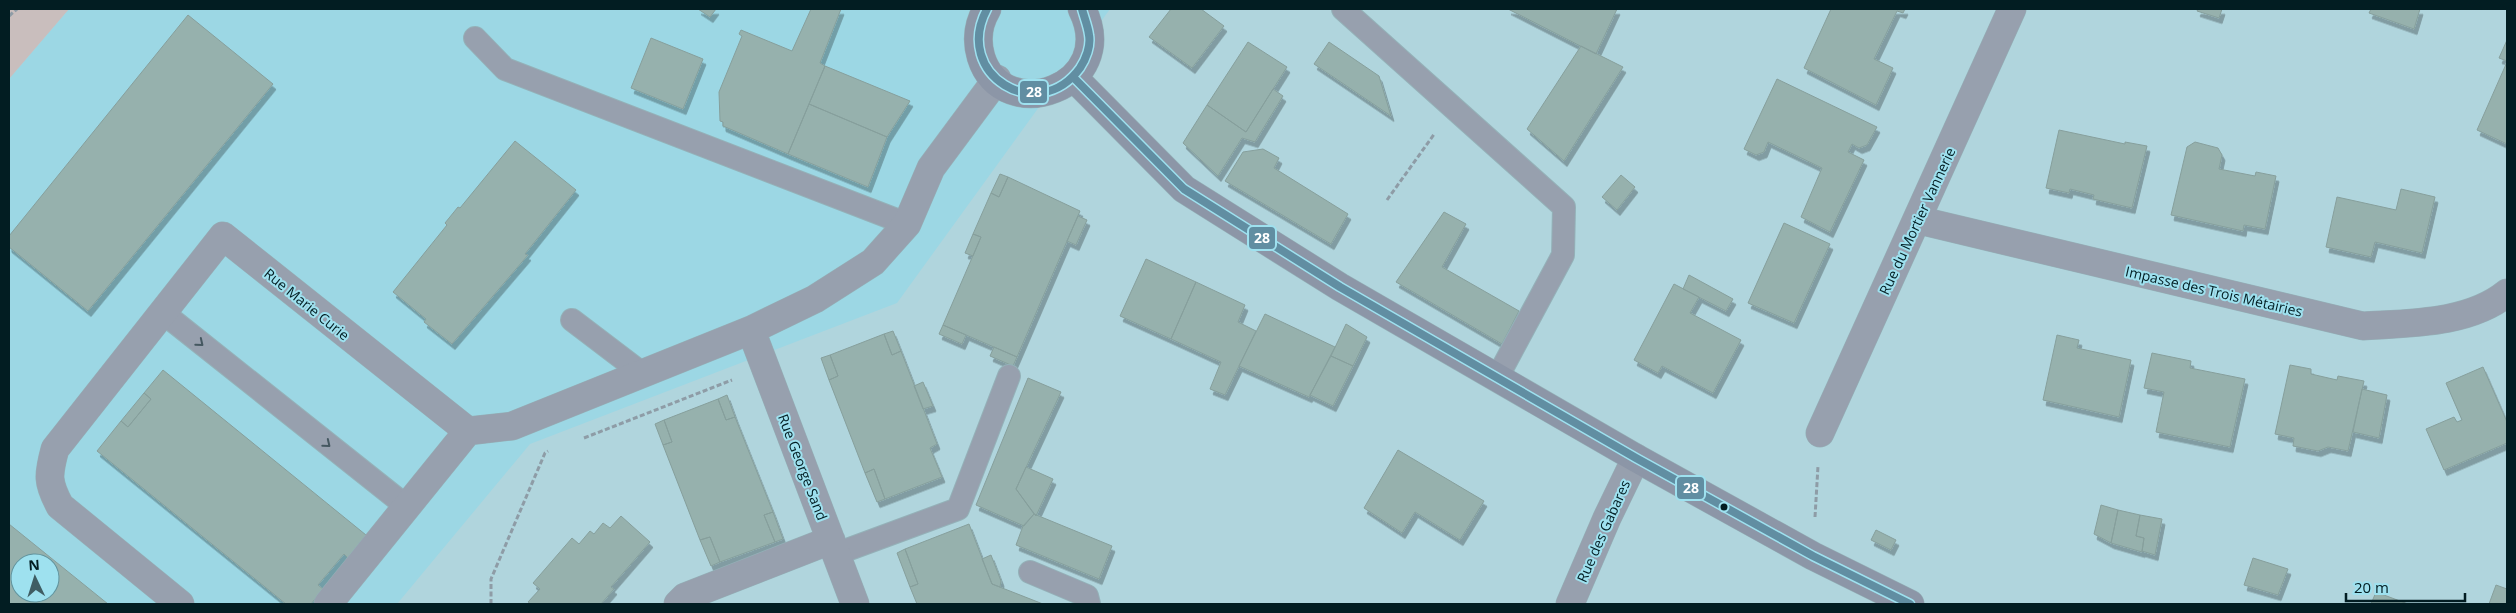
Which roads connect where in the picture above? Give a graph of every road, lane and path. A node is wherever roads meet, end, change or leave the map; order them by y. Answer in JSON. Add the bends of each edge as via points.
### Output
{"nodes":[{"id":1,"x":17,"y":9,"type":"edge"},
{"id":2,"x":987,"y":9,"type":"edge"},
{"id":3,"x":1082,"y":9,"type":"edge"},
{"id":4,"x":1343,"y":9,"type":"edge"},
{"id":5,"x":2012,"y":9,"type":"edge"},
{"id":6,"x":9,"y":16,"type":"edge"},
{"id":7,"x":475,"y":38,"type":"dead end"},
{"id":8,"x":1074,"y":78,"type":"junction"},
{"id":9,"x":997,"y":79,"type":"junction"},
{"id":10,"x":1453,"y":108,"type":"junction"},
{"id":11,"x":1387,"y":200,"type":"dead end"},
{"id":12,"x":1918,"y":220,"type":"junction"},
{"id":13,"x":907,"y":224,"type":"junction"},
{"id":14,"x":2507,"y":293,"type":"edge"},
{"id":15,"x":162,"y":312,"type":"junction"},
{"id":16,"x":572,"y":320,"type":"dead end"},
{"id":17,"x":751,"y":330,"type":"junction"},
{"id":18,"x":765,"y":368,"type":"junction"},
{"id":19,"x":643,"y":374,"type":"junction"},
{"id":20,"x":1009,"y":376,"type":"dead end"},
{"id":21,"x":1497,"y":378,"type":"junction"},
{"id":22,"x":468,"y":431,"type":"junction"},
{"id":23,"x":1820,"y":433,"type":"joint"},
{"id":24,"x":582,"y":438,"type":"dead end"},
{"id":25,"x":554,"y":449,"type":"dead end"},
{"id":26,"x":1636,"y":458,"type":"junction"},
{"id":27,"x":406,"y":506,"type":"junction"},
{"id":28,"x":834,"y":547,"type":"junction"},
{"id":29,"x":1813,"y":556,"type":"junction"},
{"id":30,"x":1030,"y":572,"type":"dead end"},
{"id":31,"x":180,"y":604,"type":"edge"},
{"id":32,"x":328,"y":604,"type":"edge"},
{"id":33,"x":491,"y":604,"type":"edge"},
{"id":34,"x":678,"y":604,"type":"edge"},
{"id":35,"x":855,"y":604,"type":"edge"},
{"id":36,"x":1089,"y":604,"type":"edge"},
{"id":37,"x":1570,"y":604,"type":"edge"},
{"id":38,"x":1910,"y":604,"type":"edge"}],
"edges":[{"from":1,"to":6,"type":"path"},
{"from":2,"to":9,"type":"street","via":[[980,26],[979,49]]},
{"from":3,"to":8,"type":"street","via":[[1091,40],[1086,60]]},
{"from":4,"to":10,"type":"lane"},
{"from":5,"to":12,"type":"street","name":"Rue du Mortier Vannerie"},
{"from":7,"to":13,"type":"lane","via":[[505,69]]},
{"from":8,"to":9,"type":"street","via":[[1050,92],[1035,94],[1008,88]]},
{"from":8,"to":21,"type":"street","via":[[1184,189],[1340,287]]},
{"from":9,"to":13,"type":"street","via":[[931,168]]},
{"from":10,"to":11,"type":"path"},
{"from":10,"to":21,"type":"lane","via":[[1564,207],[1563,255]]},
{"from":12,"to":14,"type":"street","name":"Impasse des Trois Métairies","via":[[2363,326],[2438,322],[2495,303]]},
{"from":12,"to":23,"type":"street","name":"Rue du Mortier Vannerie"},
{"from":13,"to":17,"type":"street","via":[[873,262],[815,299]]},
{"from":15,"to":22,"type":"street","name":"Rue Marie Curie","via":[[223,236]]},
{"from":15,"to":27,"type":"lane","one_way":true},
{"from":15,"to":31,"type":"street","name":"Rue Marie Curie","via":[[55,449],[50,488],[60,506]]},
{"from":16,"to":19,"type":"lane"},
{"from":17,"to":18,"type":"street","name":"Rue George Sand"},
{"from":17,"to":19,"type":"street"},
{"from":18,"to":24,"type":"path"},
{"from":18,"to":28,"type":"street","name":"Rue George Sand"},
{"from":19,"to":22,"type":"street","via":[[512,426]]},
{"from":20,"to":28,"type":"lane","via":[[958,509]]},
{"from":21,"to":26,"type":"street"},
{"from":22,"to":27,"type":"street"},
{"from":23,"to":29,"type":"path"},
{"from":25,"to":33,"type":"path","via":[[545,452],[491,579]]},
{"from":26,"to":29,"type":"street"},
{"from":26,"to":37,"type":"street","name":"Rue des Gabares"},
{"from":27,"to":32,"type":"street"},
{"from":28,"to":34,"type":"street","via":[[684,597]]},
{"from":28,"to":35,"type":"street","name":"Rue George Sand"},
{"from":29,"to":38,"type":"street"},
{"from":30,"to":36,"type":"lane","via":[[1087,596]]}]}
